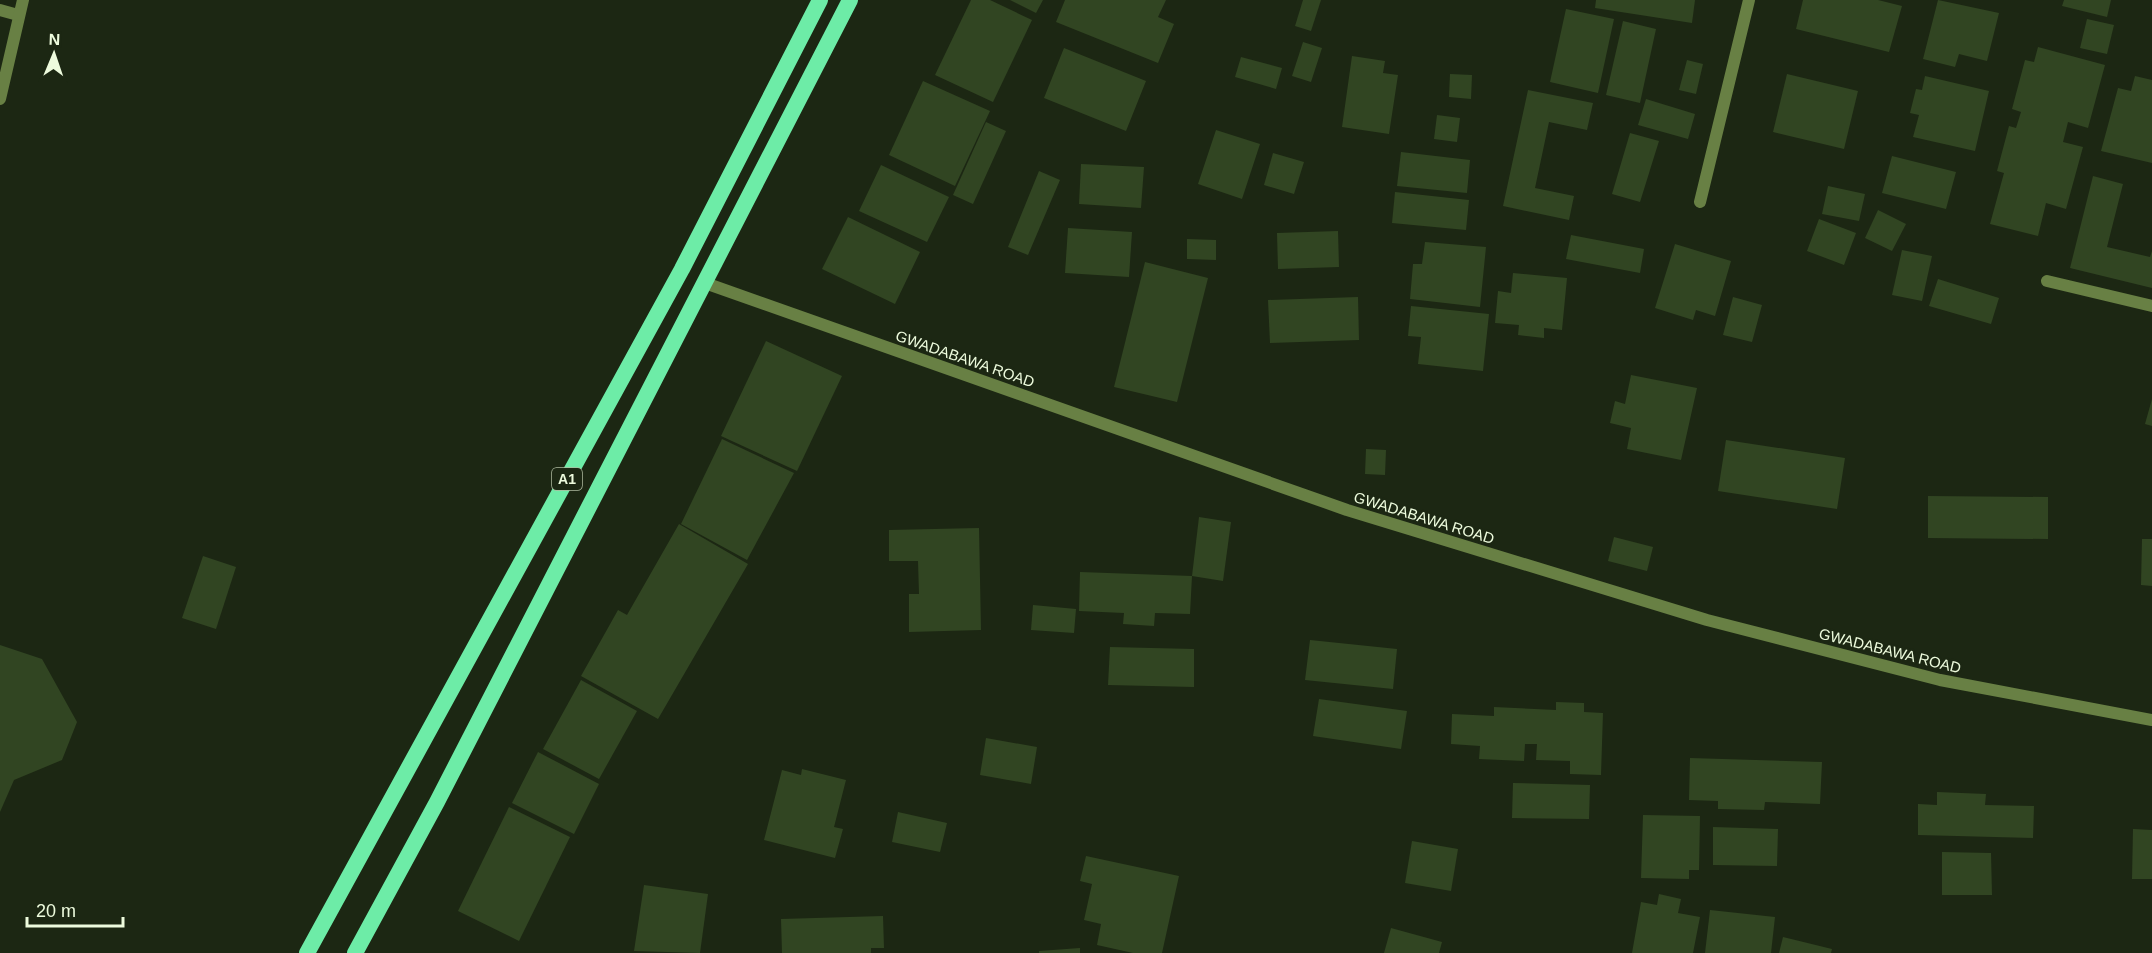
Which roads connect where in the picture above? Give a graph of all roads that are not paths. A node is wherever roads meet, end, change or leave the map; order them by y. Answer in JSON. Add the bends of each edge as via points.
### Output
{"nodes":[{"id":1,"x":23,"y":0,"type":"edge"},
{"id":2,"x":820,"y":0,"type":"edge"},
{"id":3,"x":850,"y":0,"type":"edge"},
{"id":4,"x":1749,"y":0,"type":"edge"},
{"id":5,"x":0,"y":10,"type":"edge"},
{"id":6,"x":18,"y":15,"type":"junction"},
{"id":7,"x":0,"y":99,"type":"edge"},
{"id":8,"x":1700,"y":202,"type":"dead end"},
{"id":9,"x":2047,"y":281,"type":"dead end"},
{"id":10,"x":705,"y":283,"type":"junction"},
{"id":11,"x":2152,"y":306,"type":"edge"},
{"id":12,"x":2152,"y":720,"type":"edge"},
{"id":13,"x":307,"y":953,"type":"edge"},
{"id":14,"x":355,"y":953,"type":"edge"}],
"edges":[{"from":1,"to":6,"type":"street"},
{"from":2,"to":13,"type":"highway","number":"A1","via":[[676,279]]},
{"from":3,"to":10,"type":"highway","number":"A1"},
{"from":4,"to":8,"type":"street"},
{"from":5,"to":6,"type":"street"},
{"from":6,"to":7,"type":"street"},
{"from":9,"to":11,"type":"street"},
{"from":10,"to":12,"type":"street","name":"GWADABAWA ROAD","via":[[1347,510],[1707,620],[1940,680]]},
{"from":10,"to":14,"type":"highway","number":"A1"}]}
